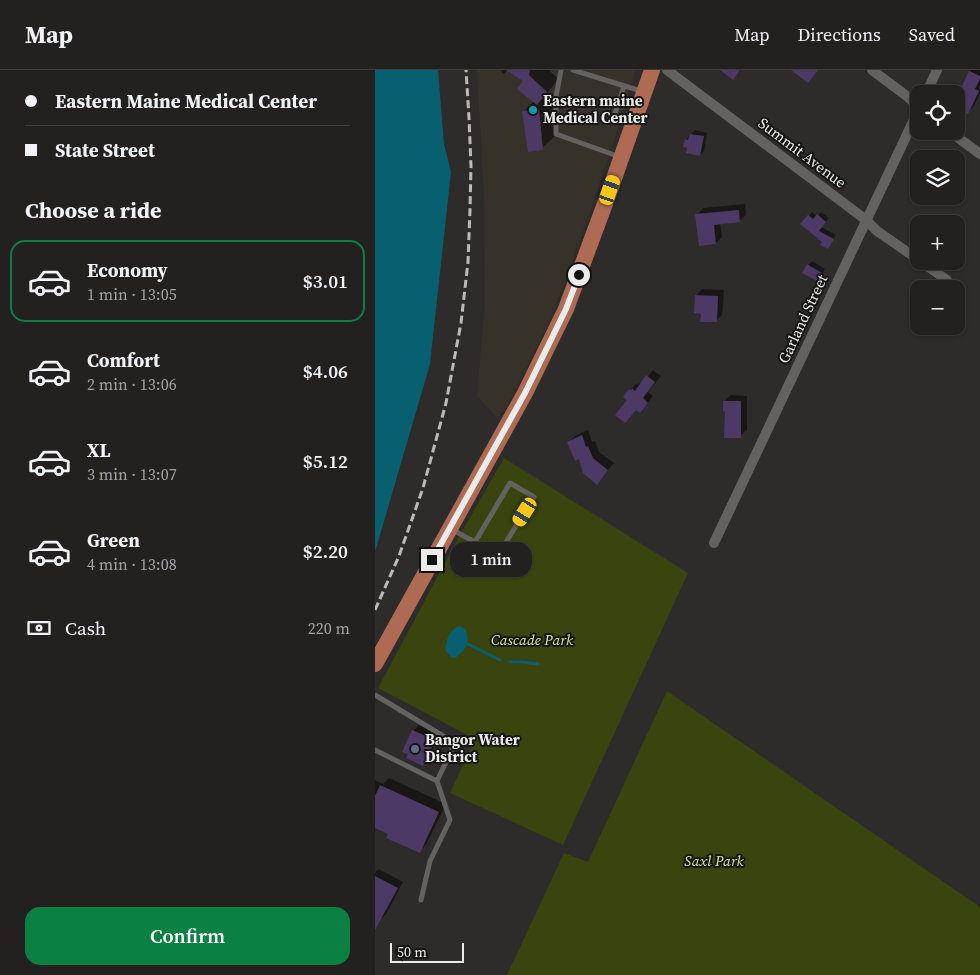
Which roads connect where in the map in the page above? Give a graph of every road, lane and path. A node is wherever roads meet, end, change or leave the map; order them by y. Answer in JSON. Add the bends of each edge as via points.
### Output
{"nodes":[{"id":1,"x":561,"y":70,"type":"edge"},
{"id":2,"x":573,"y":70,"type":"edge"},
{"id":3,"x":652,"y":70,"type":"edge"},
{"id":4,"x":667,"y":70,"type":"edge"},
{"id":5,"x":872,"y":70,"type":"edge"},
{"id":6,"x":937,"y":70,"type":"edge"},
{"id":7,"x":930,"y":85,"type":"edge"},
{"id":8,"x":624,"y":86,"type":"junction"},
{"id":9,"x":644,"y":92,"type":"junction"},
{"id":10,"x":910,"y":98,"type":"edge"},
{"id":11,"x":614,"y":117,"type":"dead end"},
{"id":12,"x":910,"y":127,"type":"edge"},
{"id":13,"x":961,"y":140,"type":"edge"},
{"id":14,"x":980,"y":154,"type":"edge"},
{"id":15,"x":622,"y":157,"type":"junction"},
{"id":16,"x":866,"y":220,"type":"junction"},
{"id":17,"x":910,"y":255,"type":"edge"},
{"id":18,"x":932,"y":270,"type":"edge"},
{"id":19,"x":947,"y":280,"type":"dead end"},
{"id":20,"x":449,"y":528,"type":"junction"},
{"id":21,"x":475,"y":542,"type":"junction"},
{"id":22,"x":714,"y":542,"type":"dead end"},
{"id":23,"x":375,"y":664,"type":"edge"},
{"id":24,"x":375,"y":695,"type":"edge"},
{"id":25,"x":375,"y":750,"type":"edge"},
{"id":26,"x":437,"y":781,"type":"junction"},
{"id":27,"x":421,"y":900,"type":"dead end"}],
"edges":[{"from":1,"to":15,"type":"lane","via":[[556,97],[557,134]]},
{"from":2,"to":8,"type":"lane"},
{"from":3,"to":9,"type":"main road"},
{"from":4,"to":16,"type":"street","name":"Summit Avenue"},
{"from":5,"to":10,"type":"street"},
{"from":6,"to":7,"type":"street"},
{"from":8,"to":9,"type":"lane"},
{"from":8,"to":11,"type":"lane"},
{"from":9,"to":15,"type":"main road"},
{"from":12,"to":16,"type":"street","name":"Garland Street"},
{"from":13,"to":14,"type":"street"},
{"from":15,"to":20,"type":"main road","via":[[566,309],[525,393]]},
{"from":16,"to":17,"type":"street","name":"Summit Avenue"},
{"from":16,"to":22,"type":"street","name":"Garland Street"},
{"from":18,"to":19,"type":"street","name":"Summit Avenue"},
{"from":20,"to":21,"type":"lane"},
{"from":20,"to":23,"type":"main road"},
{"from":21,"to":21,"type":"lane","via":[[510,483],[534,497],[498,555]]},
{"from":24,"to":26,"type":"lane","via":[[455,743]]},
{"from":25,"to":26,"type":"lane"},
{"from":26,"to":27,"type":"lane","via":[[450,820],[430,861]]}]}
